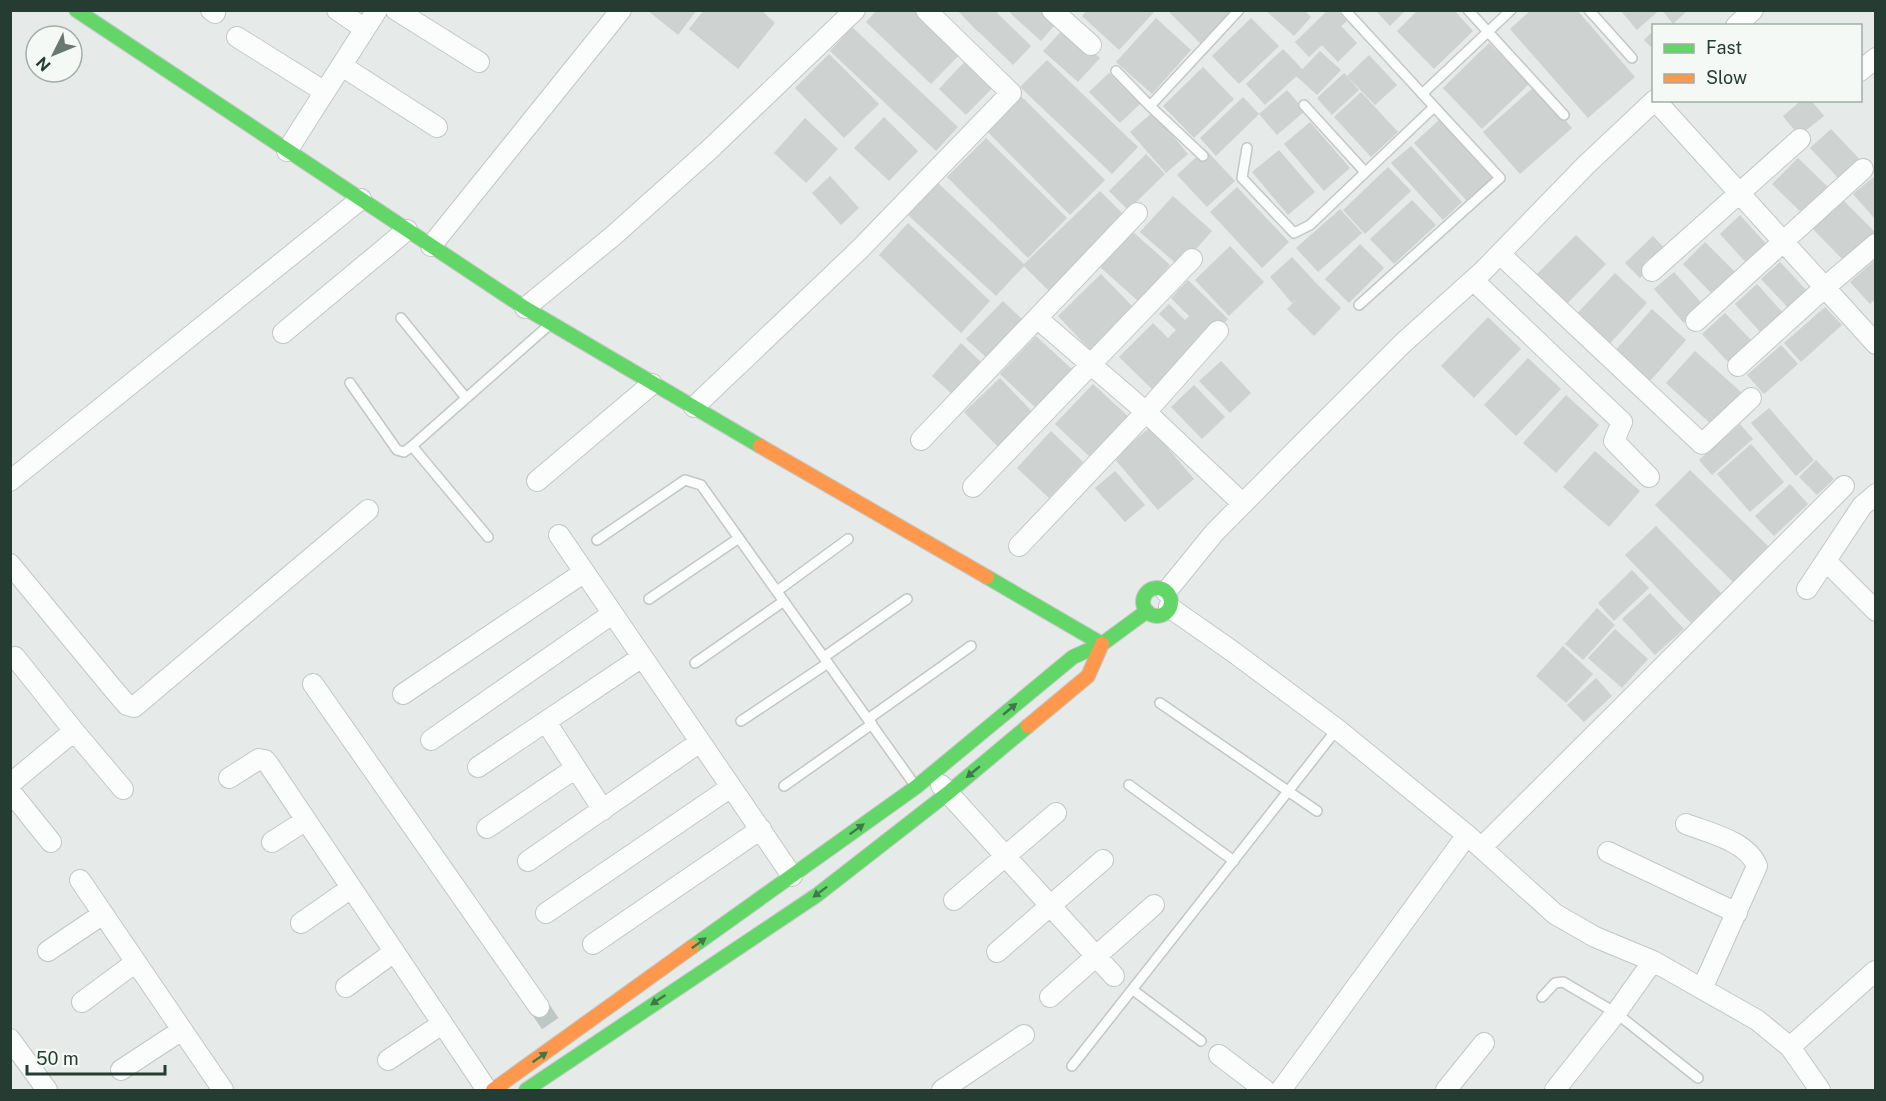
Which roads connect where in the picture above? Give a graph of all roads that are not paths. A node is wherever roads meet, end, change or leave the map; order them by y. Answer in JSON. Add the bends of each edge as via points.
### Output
{"nodes":[{"id":1,"x":337,"y":10,"type":"edge"},
{"id":2,"x":377,"y":10,"type":"edge"},
{"id":3,"x":396,"y":10,"type":"edge"},
{"id":4,"x":621,"y":10,"type":"edge"},
{"id":5,"x":855,"y":10,"type":"edge"},
{"id":6,"x":926,"y":10,"type":"edge"},
{"id":7,"x":1239,"y":10,"type":"edge"},
{"id":8,"x":1344,"y":10,"type":"edge"},
{"id":9,"x":1468,"y":10,"type":"edge"},
{"id":10,"x":1511,"y":10,"type":"edge"},
{"id":11,"x":1589,"y":10,"type":"edge"},
{"id":12,"x":1753,"y":10,"type":"edge"},
{"id":13,"x":77,"y":11,"type":"edge"},
{"id":14,"x":1056,"y":12,"type":"edge"},
{"id":15,"x":1738,"y":24,"type":"edge"},
{"id":16,"x":365,"y":30,"type":"junction"},
{"id":17,"x":1488,"y":32,"type":"junction"},
{"id":18,"x":237,"y":37,"type":"dead end"},
{"id":19,"x":1091,"y":45,"type":"dead end"},
{"id":20,"x":1632,"y":58,"type":"dead end"},
{"id":21,"x":1875,"y":58,"type":"edge"},
{"id":22,"x":479,"y":62,"type":"dead end"},
{"id":23,"x":342,"y":66,"type":"junction"},
{"id":24,"x":1862,"y":69,"type":"edge"},
{"id":25,"x":1116,"y":71,"type":"dead end"},
{"id":26,"x":325,"y":92,"type":"junction"},
{"id":27,"x":1422,"y":94,"type":"junction"},
{"id":28,"x":1653,"y":102,"type":"edge"},
{"id":29,"x":1657,"y":102,"type":"edge"},
{"id":30,"x":1304,"y":105,"type":"dead end"},
{"id":31,"x":1150,"y":106,"type":"junction"},
{"id":32,"x":1434,"y":107,"type":"junction"},
{"id":33,"x":1564,"y":115,"type":"dead end"},
{"id":34,"x":437,"y":127,"type":"dead end"},
{"id":35,"x":1800,"y":139,"type":"dead end"},
{"id":36,"x":1247,"y":148,"type":"dead end"},
{"id":37,"x":287,"y":151,"type":"junction"},
{"id":38,"x":1203,"y":156,"type":"dead end"},
{"id":39,"x":1863,"y":169,"type":"dead end"},
{"id":40,"x":1365,"y":172,"type":"junction"},
{"id":41,"x":1740,"y":194,"type":"junction"},
{"id":42,"x":361,"y":199,"type":"junction"},
{"id":43,"x":1137,"y":213,"type":"dead end"},
{"id":44,"x":407,"y":230,"type":"junction"},
{"id":45,"x":1783,"y":241,"type":"junction"},
{"id":46,"x":1875,"y":244,"type":"edge"},
{"id":47,"x":431,"y":246,"type":"junction"},
{"id":48,"x":1500,"y":254,"type":"junction"},
{"id":49,"x":1192,"y":259,"type":"dead end"},
{"id":50,"x":1652,"y":271,"type":"dead end"},
{"id":51,"x":1473,"y":280,"type":"junction"},
{"id":52,"x":1824,"y":288,"type":"junction"},
{"id":53,"x":1359,"y":305,"type":"dead end"},
{"id":54,"x":525,"y":308,"type":"junction"},
{"id":55,"x":400,"y":318,"type":"dead end"},
{"id":56,"x":1038,"y":320,"type":"junction"},
{"id":57,"x":1696,"y":321,"type":"dead end"},
{"id":58,"x":551,"y":323,"type":"junction"},
{"id":59,"x":1218,"y":331,"type":"dead end"},
{"id":60,"x":283,"y":333,"type":"dead end"},
{"id":61,"x":1875,"y":344,"type":"edge"},
{"id":62,"x":1090,"y":364,"type":"junction"},
{"id":63,"x":1738,"y":366,"type":"dead end"},
{"id":64,"x":350,"y":383,"type":"dead end"},
{"id":65,"x":652,"y":384,"type":"junction"},
{"id":66,"x":466,"y":398,"type":"junction"},
{"id":67,"x":1751,"y":398,"type":"dead end"},
{"id":68,"x":694,"y":407,"type":"junction"},
{"id":69,"x":1146,"y":412,"type":"junction"},
{"id":70,"x":921,"y":441,"type":"dead end"},
{"id":71,"x":412,"y":446,"type":"junction"},
{"id":72,"x":1649,"y":477,"type":"dead end"},
{"id":73,"x":10,"y":481,"type":"edge"},
{"id":74,"x":537,"y":481,"type":"dead end"},
{"id":75,"x":1844,"y":486,"type":"dead end"},
{"id":76,"x":973,"y":487,"type":"dead end"},
{"id":77,"x":1875,"y":494,"type":"edge"},
{"id":78,"x":1243,"y":504,"type":"junction"},
{"id":79,"x":368,"y":510,"type":"dead end"},
{"id":80,"x":559,"y":535,"type":"dead end"},
{"id":81,"x":489,"y":537,"type":"dead end"},
{"id":82,"x":739,"y":538,"type":"junction"},
{"id":83,"x":848,"y":539,"type":"dead end"},
{"id":84,"x":597,"y":540,"type":"dead end"},
{"id":85,"x":1019,"y":546,"type":"dead end"},
{"id":86,"x":1826,"y":561,"type":"junction"},
{"id":87,"x":10,"y":564,"type":"edge"},
{"id":88,"x":583,"y":573,"type":"junction"},
{"id":89,"x":1807,"y":589,"type":"dead end"},
{"id":90,"x":777,"y":591,"type":"junction"},
{"id":91,"x":649,"y":599,"type":"dead end"},
{"id":92,"x":907,"y":599,"type":"dead end"},
{"id":93,"x":1168,"y":599,"type":"junction"},
{"id":94,"x":784,"y":601,"type":"junction"},
{"id":95,"x":1147,"y":611,"type":"junction"},
{"id":96,"x":1875,"y":611,"type":"edge"},
{"id":97,"x":612,"y":614,"type":"junction"},
{"id":98,"x":1102,"y":644,"type":"junction"},
{"id":99,"x":971,"y":646,"type":"dead end"},
{"id":100,"x":15,"y":657,"type":"dead end"},
{"id":101,"x":642,"y":657,"type":"junction"},
{"id":102,"x":826,"y":660,"type":"junction"},
{"id":103,"x":694,"y":663,"type":"dead end"},
{"id":104,"x":313,"y":684,"type":"dead end"},
{"id":105,"x":403,"y":694,"type":"dead end"},
{"id":106,"x":1160,"y":703,"type":"dead end"},
{"id":107,"x":546,"y":722,"type":"junction"},
{"id":108,"x":741,"y":722,"type":"dead end"},
{"id":109,"x":870,"y":722,"type":"junction"},
{"id":110,"x":1337,"y":729,"type":"junction"},
{"id":111,"x":74,"y":731,"type":"junction"},
{"id":112,"x":431,"y":740,"type":"dead end"},
{"id":113,"x":700,"y":742,"type":"junction"},
{"id":114,"x":478,"y":767,"type":"dead end"},
{"id":115,"x":576,"y":768,"type":"junction"},
{"id":116,"x":932,"y":774,"type":"junction"},
{"id":117,"x":229,"y":778,"type":"dead end"},
{"id":118,"x":10,"y":784,"type":"edge"},
{"id":119,"x":1129,"y":785,"type":"dead end"},
{"id":120,"x":784,"y":786,"type":"dead end"},
{"id":121,"x":731,"y":787,"type":"junction"},
{"id":122,"x":123,"y":789,"type":"dead end"},
{"id":123,"x":10,"y":791,"type":"edge"},
{"id":124,"x":1288,"y":792,"type":"junction"},
{"id":125,"x":948,"y":793,"type":"junction"},
{"id":126,"x":923,"y":797,"type":"junction"},
{"id":127,"x":603,"y":810,"type":"junction"},
{"id":128,"x":1317,"y":811,"type":"dead end"},
{"id":129,"x":1056,"y":813,"type":"dead end"},
{"id":130,"x":306,"y":820,"type":"junction"},
{"id":131,"x":1686,"y":824,"type":"dead end"},
{"id":132,"x":487,"y":828,"type":"dead end"},
{"id":133,"x":761,"y":830,"type":"junction"},
{"id":134,"x":1474,"y":841,"type":"junction"},
{"id":135,"x":51,"y":842,"type":"dead end"},
{"id":136,"x":272,"y":842,"type":"dead end"},
{"id":137,"x":1608,"y":852,"type":"dead end"},
{"id":138,"x":1006,"y":857,"type":"junction"},
{"id":139,"x":1103,"y":860,"type":"dead end"},
{"id":140,"x":528,"y":861,"type":"dead end"},
{"id":141,"x":1234,"y":861,"type":"junction"},
{"id":142,"x":792,"y":876,"type":"junction"},
{"id":143,"x":80,"y":880,"type":"dead end"},
{"id":144,"x":351,"y":888,"type":"junction"},
{"id":145,"x":954,"y":900,"type":"dead end"},
{"id":146,"x":1154,"y":905,"type":"dead end"},
{"id":147,"x":1051,"y":906,"type":"junction"},
{"id":148,"x":546,"y":913,"type":"dead end"},
{"id":149,"x":1737,"y":913,"type":"junction"},
{"id":150,"x":102,"y":914,"type":"junction"},
{"id":151,"x":301,"y":923,"type":"dead end"},
{"id":152,"x":593,"y":944,"type":"dead end"},
{"id":153,"x":48,"y":951,"type":"dead end"},
{"id":154,"x":394,"y":952,"type":"junction"},
{"id":155,"x":997,"y":952,"type":"dead end"},
{"id":156,"x":1095,"y":956,"type":"junction"},
{"id":157,"x":136,"y":962,"type":"junction"},
{"id":158,"x":1653,"y":962,"type":"junction"},
{"id":159,"x":1875,"y":971,"type":"edge"},
{"id":160,"x":1114,"y":976,"type":"dead end"},
{"id":161,"x":346,"y":987,"type":"dead end"},
{"id":162,"x":1702,"y":989,"type":"junction"},
{"id":163,"x":1133,"y":990,"type":"junction"},
{"id":164,"x":1050,"y":997,"type":"dead end"},
{"id":165,"x":1542,"y":998,"type":"dead end"},
{"id":166,"x":82,"y":1002,"type":"dead end"},
{"id":167,"x":539,"y":1008,"type":"tunnel mouth"},
{"id":168,"x":1616,"y":1013,"type":"junction"},
{"id":169,"x":442,"y":1024,"type":"junction"},
{"id":170,"x":182,"y":1030,"type":"junction"},
{"id":171,"x":559,"y":1035,"type":"junction"},
{"id":172,"x":1024,"y":1035,"type":"dead end"},
{"id":173,"x":10,"y":1039,"type":"edge"},
{"id":174,"x":1201,"y":1041,"type":"dead end"},
{"id":175,"x":1484,"y":1043,"type":"dead end"},
{"id":176,"x":1790,"y":1047,"type":"junction"},
{"id":177,"x":1219,"y":1055,"type":"dead end"},
{"id":178,"x":574,"y":1057,"type":"junction"},
{"id":179,"x":388,"y":1060,"type":"dead end"},
{"id":180,"x":1072,"y":1066,"type":"dead end"},
{"id":181,"x":121,"y":1070,"type":"dead end"},
{"id":182,"x":1698,"y":1078,"type":"dead end"},
{"id":183,"x":46,"y":1090,"type":"edge"},
{"id":184,"x":220,"y":1090,"type":"edge"},
{"id":185,"x":487,"y":1090,"type":"edge"},
{"id":186,"x":492,"y":1090,"type":"edge"},
{"id":187,"x":526,"y":1090,"type":"edge"},
{"id":188,"x":942,"y":1090,"type":"edge"},
{"id":189,"x":1265,"y":1090,"type":"edge"},
{"id":190,"x":1281,"y":1090,"type":"edge"},
{"id":191,"x":1446,"y":1090,"type":"edge"},
{"id":192,"x":1555,"y":1090,"type":"edge"},
{"id":193,"x":1820,"y":1090,"type":"edge"}],
"edges":[{"from":1,"to":16,"type":"street"},
{"from":2,"to":16,"type":"street"},
{"from":3,"to":22,"type":"street"},
{"from":4,"to":47,"type":"street"},
{"from":5,"to":54,"type":"street","via":[[710,150]]},
{"from":6,"to":68,"type":"street","via":[[1011,93],[860,249]]},
{"from":7,"to":31,"type":"lane"},
{"from":8,"to":27,"type":"lane"},
{"from":9,"to":17,"type":"lane"},
{"from":10,"to":17,"type":"lane"},
{"from":11,"to":20,"type":"lane"},
{"from":12,"to":15,"type":"street"},
{"from":13,"to":37,"type":"street"},
{"from":14,"to":19,"type":"street"},
{"from":16,"to":23,"type":"street"},
{"from":17,"to":27,"type":"lane"},
{"from":17,"to":33,"type":"lane"},
{"from":18,"to":26,"type":"street"},
{"from":21,"to":24,"type":"street"},
{"from":23,"to":26,"type":"street"},
{"from":23,"to":34,"type":"street"},
{"from":25,"to":31,"type":"lane"},
{"from":26,"to":37,"type":"street"},
{"from":27,"to":32,"type":"lane"},
{"from":28,"to":48,"type":"street"},
{"from":29,"to":41,"type":"street"},
{"from":30,"to":40,"type":"lane"},
{"from":31,"to":38,"type":"lane"},
{"from":32,"to":40,"type":"lane"},
{"from":32,"to":53,"type":"lane","via":[[1500,178]]},
{"from":35,"to":41,"type":"street"},
{"from":36,"to":40,"type":"lane","via":[[1242,178],[1294,233],[1310,225]]},
{"from":37,"to":42,"type":"street"},
{"from":39,"to":45,"type":"street"},
{"from":41,"to":45,"type":"street"},
{"from":41,"to":50,"type":"street"},
{"from":42,"to":44,"type":"street"},
{"from":42,"to":73,"type":"street"},
{"from":43,"to":56,"type":"street"},
{"from":44,"to":47,"type":"street"},
{"from":44,"to":60,"type":"street"},
{"from":45,"to":52,"type":"street"},
{"from":45,"to":57,"type":"street"},
{"from":46,"to":52,"type":"street"},
{"from":47,"to":54,"type":"street"},
{"from":48,"to":51,"type":"street"},
{"from":48,"to":67,"type":"street","via":[[1702,444]]},
{"from":49,"to":62,"type":"street"},
{"from":51,"to":72,"type":"street","via":[[1622,422],[1614,441]]},
{"from":51,"to":78,"type":"street","via":[[1402,344]]},
{"from":52,"to":61,"type":"street"},
{"from":52,"to":63,"type":"street"},
{"from":54,"to":58,"type":"street"},
{"from":55,"to":66,"type":"lane"},
{"from":56,"to":62,"type":"street"},
{"from":56,"to":70,"type":"street"},
{"from":58,"to":65,"type":"street"},
{"from":58,"to":66,"type":"lane"},
{"from":59,"to":69,"type":"street"},
{"from":62,"to":69,"type":"street"},
{"from":62,"to":76,"type":"street"},
{"from":64,"to":71,"type":"lane","via":[[397,450],[404,452]]},
{"from":65,"to":68,"type":"street"},
{"from":65,"to":74,"type":"street"},
{"from":66,"to":71,"type":"lane"},
{"from":68,"to":98,"type":"street"},
{"from":69,"to":78,"type":"street"},
{"from":69,"to":85,"type":"street"},
{"from":71,"to":81,"type":"lane"},
{"from":75,"to":134,"type":"street"},
{"from":77,"to":86,"type":"street","via":[[1862,506]]},
{"from":78,"to":93,"type":"street","via":[[1214,533]]},
{"from":79,"to":87,"type":"street","via":[[134,707],[127,705]]},
{"from":80,"to":88,"type":"street"},
{"from":82,"to":84,"type":"lane","via":[[701,485],[686,480]]},
{"from":82,"to":90,"type":"lane"},
{"from":82,"to":91,"type":"lane"},
{"from":83,"to":90,"type":"lane"},
{"from":86,"to":89,"type":"street"},
{"from":86,"to":96,"type":"street"},
{"from":88,"to":97,"type":"street"},
{"from":88,"to":105,"type":"street"},
{"from":90,"to":94,"type":"lane"},
{"from":92,"to":102,"type":"lane"},
{"from":93,"to":95,"type":"street","via":[[1166,612],[1157,615]]},
{"from":93,"to":95,"type":"street","via":[[1156,588],[1147,591],[1143,600]]},
{"from":93,"to":110,"type":"street"},
{"from":94,"to":102,"type":"lane"},
{"from":94,"to":103,"type":"lane"},
{"from":95,"to":98,"type":"street"},
{"from":97,"to":101,"type":"street"},
{"from":97,"to":112,"type":"street"},
{"from":116,"to":98,"type":"street","one_way":true,"via":[[1072,657]]},
{"from":98,"to":125,"type":"street","one_way":true,"via":[[1088,676]]},
{"from":99,"to":109,"type":"lane"},
{"from":100,"to":111,"type":"street"},
{"from":101,"to":107,"type":"street"},
{"from":101,"to":113,"type":"street"},
{"from":102,"to":108,"type":"lane"},
{"from":102,"to":109,"type":"lane"},
{"from":104,"to":167,"type":"street"},
{"from":106,"to":124,"type":"lane"},
{"from":107,"to":114,"type":"street"},
{"from":107,"to":115,"type":"street"},
{"from":109,"to":120,"type":"lane"},
{"from":109,"to":126,"type":"lane"},
{"from":110,"to":124,"type":"lane"},
{"from":110,"to":134,"type":"street"},
{"from":111,"to":118,"type":"street"},
{"from":111,"to":122,"type":"street"},
{"from":113,"to":121,"type":"street"},
{"from":113,"to":127,"type":"street"},
{"from":115,"to":127,"type":"street"},
{"from":115,"to":132,"type":"street"},
{"from":116,"to":125,"type":"street"},
{"from":116,"to":126,"type":"street"},
{"from":117,"to":130,"type":"street","via":[[259,759],[265,760]]},
{"from":119,"to":141,"type":"lane"},
{"from":121,"to":133,"type":"street"},
{"from":121,"to":148,"type":"street"},
{"from":123,"to":135,"type":"street"},
{"from":124,"to":128,"type":"lane"},
{"from":124,"to":141,"type":"lane"},
{"from":125,"to":126,"type":"street"},
{"from":125,"to":138,"type":"street"},
{"from":142,"to":126,"type":"street","one_way":true},
{"from":126,"to":178,"type":"street","one_way":true,"via":[[817,895]]},
{"from":127,"to":140,"type":"street"},
{"from":129,"to":138,"type":"street"},
{"from":130,"to":136,"type":"street"},
{"from":130,"to":144,"type":"street"},
{"from":131,"to":149,"type":"street","via":[[1740,846],[1753,856],[1757,866]]},
{"from":133,"to":142,"type":"street"},
{"from":133,"to":152,"type":"street"},
{"from":134,"to":158,"type":"street","via":[[1555,914]]},
{"from":134,"to":190,"type":"street"},
{"from":137,"to":149,"type":"street"},
{"from":138,"to":145,"type":"street"},
{"from":138,"to":147,"type":"street"},
{"from":139,"to":147,"type":"street"},
{"from":141,"to":163,"type":"lane"},
{"from":171,"to":142,"type":"street","one_way":true},
{"from":143,"to":150,"type":"street"},
{"from":144,"to":151,"type":"street"},
{"from":144,"to":154,"type":"street"},
{"from":146,"to":156,"type":"street"},
{"from":147,"to":155,"type":"street"},
{"from":147,"to":156,"type":"street"},
{"from":149,"to":162,"type":"street"},
{"from":150,"to":153,"type":"street"},
{"from":150,"to":157,"type":"street"},
{"from":154,"to":161,"type":"street"},
{"from":154,"to":169,"type":"street"},
{"from":156,"to":160,"type":"street"},
{"from":156,"to":164,"type":"street"},
{"from":157,"to":166,"type":"street"},
{"from":157,"to":170,"type":"street"},
{"from":158,"to":162,"type":"street"},
{"from":158,"to":168,"type":"street"},
{"from":159,"to":176,"type":"street"},
{"from":162,"to":176,"type":"street","via":[[1758,1020]]},
{"from":163,"to":174,"type":"lane"},
{"from":163,"to":180,"type":"lane"},
{"from":165,"to":168,"type":"lane","via":[[1555,983],[1563,982]]},
{"from":168,"to":182,"type":"lane"},
{"from":168,"to":192,"type":"street"},
{"from":169,"to":179,"type":"street"},
{"from":169,"to":185,"type":"street"},
{"from":170,"to":181,"type":"street"},
{"from":170,"to":184,"type":"street"},
{"from":171,"to":178,"type":"street"},
{"from":186,"to":171,"type":"street","one_way":true},
{"from":172,"to":188,"type":"street"},
{"from":173,"to":183,"type":"street"},
{"from":175,"to":191,"type":"street"},
{"from":176,"to":193,"type":"street"},
{"from":177,"to":189,"type":"street"},
{"from":178,"to":187,"type":"street"}]}
